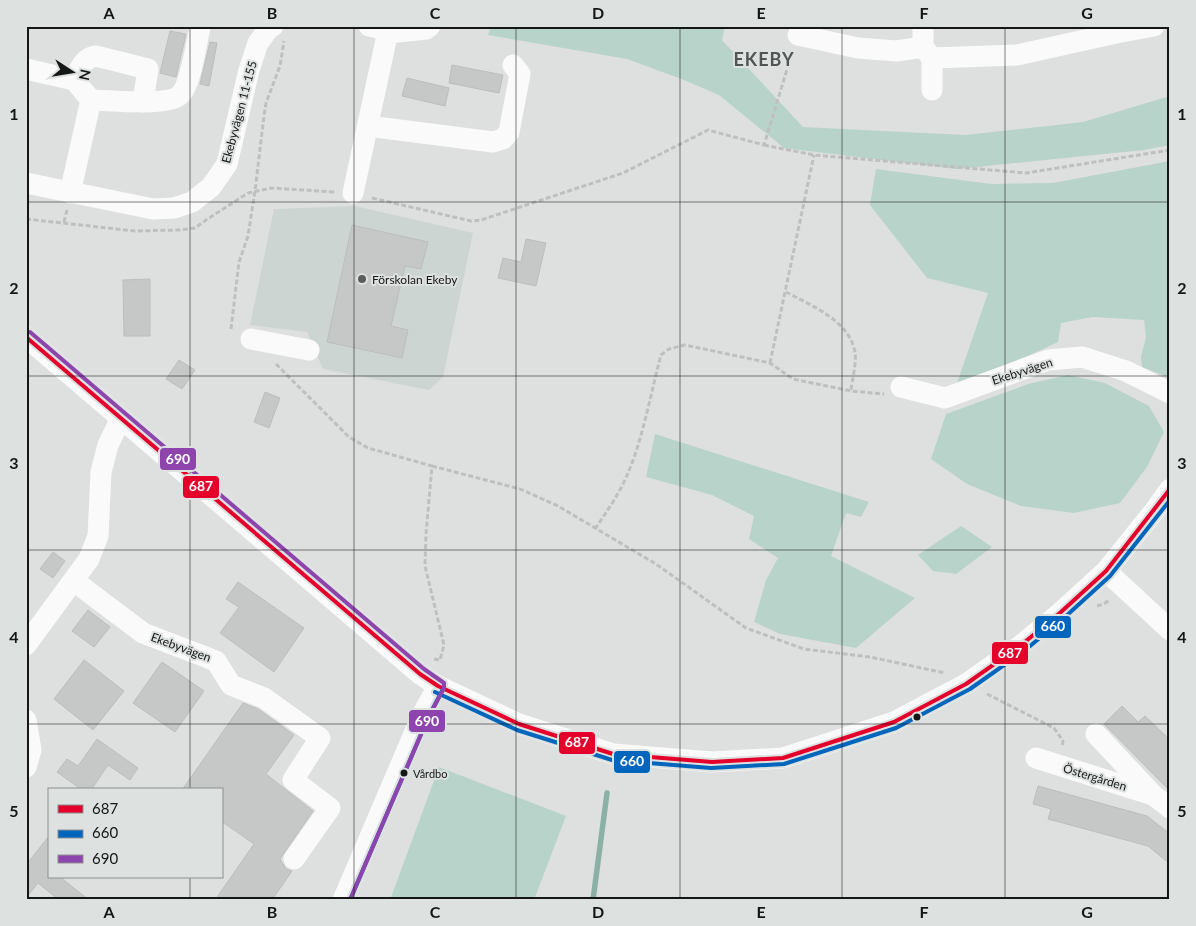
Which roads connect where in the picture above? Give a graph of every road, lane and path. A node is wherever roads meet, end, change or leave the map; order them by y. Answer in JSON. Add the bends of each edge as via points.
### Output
{"nodes":[{"id":1,"x":199,"y":26,"type":"edge"},
{"id":2,"x":430,"y":26,"type":"edge"},
{"id":3,"x":923,"y":26,"type":"edge"},
{"id":4,"x":1154,"y":26,"type":"edge"},
{"id":5,"x":378,"y":28,"type":"edge"},
{"id":6,"x":274,"y":29,"type":"edge"},
{"id":7,"x":1113,"y":30,"type":"edge"},
{"id":8,"x":798,"y":35,"type":"joint"},
{"id":9,"x":927,"y":53,"type":"junction"},
{"id":10,"x":513,"y":65,"type":"dead end"},
{"id":11,"x":26,"y":69,"type":"edge"},
{"id":12,"x":74,"y":80,"type":"junction"},
{"id":13,"x":932,"y":90,"type":"dead end"},
{"id":14,"x":91,"y":100,"type":"junction"},
{"id":15,"x":143,"y":102,"type":"junction"},
{"id":16,"x":368,"y":126,"type":"junction"},
{"id":17,"x":764,"y":145,"type":"junction"},
{"id":18,"x":1170,"y":150,"type":"edge"},
{"id":19,"x":814,"y":155,"type":"junction"},
{"id":20,"x":26,"y":183,"type":"edge"},
{"id":21,"x":255,"y":191,"type":"junction"},
{"id":22,"x":70,"y":193,"type":"junction"},
{"id":23,"x":353,"y":193,"type":"junction"},
{"id":24,"x":26,"y":219,"type":"edge"},
{"id":25,"x":786,"y":292,"type":"junction"},
{"id":26,"x":231,"y":329,"type":"dead end"},
{"id":27,"x":26,"y":337,"type":"edge"},
{"id":28,"x":251,"y":339,"type":"joint"},
{"id":29,"x":308,"y":350,"type":"dead end"},
{"id":30,"x":770,"y":363,"type":"junction"},
{"id":31,"x":901,"y":387,"type":"joint"},
{"id":32,"x":851,"y":391,"type":"junction"},
{"id":33,"x":1170,"y":393,"type":"edge"},
{"id":34,"x":121,"y":418,"type":"junction"},
{"id":35,"x":432,"y":466,"type":"junction"},
{"id":36,"x":1170,"y":489,"type":"edge"},
{"id":37,"x":595,"y":529,"type":"junction"},
{"id":38,"x":1106,"y":571,"type":"junction"},
{"id":39,"x":74,"y":581,"type":"junction"},
{"id":40,"x":1123,"y":586,"type":"junction"},
{"id":41,"x":1089,"y":607,"type":"dead end"},
{"id":42,"x":1170,"y":630,"type":"edge"},
{"id":43,"x":26,"y":646,"type":"edge"},
{"id":44,"x":430,"y":658,"type":"dead end"},
{"id":45,"x":966,"y":684,"type":"junction"},
{"id":46,"x":438,"y":686,"type":"junction"},
{"id":47,"x":26,"y":720,"type":"edge"},
{"id":48,"x":1096,"y":734,"type":"dead end"},
{"id":49,"x":1036,"y":758,"type":"dead end"},
{"id":50,"x":1059,"y":766,"type":"junction"},
{"id":51,"x":26,"y":767,"type":"edge"},
{"id":52,"x":1153,"y":795,"type":"junction"},
{"id":53,"x":1170,"y":808,"type":"edge"},
{"id":54,"x":294,"y":860,"type":"dead end"},
{"id":55,"x":343,"y":900,"type":"edge"}],
"edges":[{"from":1,"to":15,"type":"street","via":[[187,83],[180,96],[173,100]]},
{"from":2,"to":5,"type":"street","via":[[397,32]]},
{"from":3,"to":9,"type":"street"},
{"from":4,"to":7,"type":"street"},
{"from":5,"to":16,"type":"street"},
{"from":6,"to":21,"type":"path","via":[[280,66],[265,110]]},
{"from":6,"to":22,"type":"street","name":"Ekebyvägen 11-155","via":[[258,43],[227,164],[211,188],[192,202],[174,208],[153,209]]},
{"from":7,"to":9,"type":"street","via":[[1017,55]]},
{"from":8,"to":9,"type":"street","via":[[858,48]]},
{"from":8,"to":17,"type":"path"},
{"from":9,"to":13,"type":"street"},
{"from":10,"to":16,"type":"street","via":[[520,74],[509,132],[503,139],[493,142]]},
{"from":11,"to":12,"type":"street"},
{"from":12,"to":14,"type":"street"},
{"from":12,"to":15,"type":"street","via":[[83,62],[96,56],[148,68]]},
{"from":14,"to":15,"type":"street"},
{"from":14,"to":22,"type":"street"},
{"from":16,"to":23,"type":"street"},
{"from":17,"to":19,"type":"path"},
{"from":17,"to":23,"type":"path","via":[[708,130],[623,173],[481,220],[471,221]]},
{"from":18,"to":19,"type":"path","via":[[1026,174]]},
{"from":19,"to":25,"type":"path"},
{"from":20,"to":22,"type":"street","name":"Ekebyvägen 11-155"},
{"from":21,"to":23,"type":"path","via":[[271,188]]},
{"from":21,"to":24,"type":"path","via":[[195,228],[180,230],[135,230]]},
{"from":21,"to":26,"type":"path","via":[[248,236],[239,262]]},
{"from":25,"to":30,"type":"path"},
{"from":25,"to":32,"type":"path","via":[[828,315],[847,333],[855,349]]},
{"from":27,"to":34,"type":"street"},
{"from":28,"to":29,"type":"street"},
{"from":28,"to":35,"type":"path","via":[[348,437],[368,448]]},
{"from":30,"to":32,"type":"path","via":[[793,379]]},
{"from":30,"to":37,"type":"path","via":[[685,345],[661,355],[635,456],[616,498]]},
{"from":31,"to":32,"type":"path","via":[[886,394]]},
{"from":31,"to":33,"type":"street","name":"Ekebyvägen","via":[[945,398],[1048,360],[1082,357],[1126,371]]},
{"from":34,"to":39,"type":"street","via":[[100,472],[98,536],[89,560]]},
{"from":34,"to":46,"type":"street"},
{"from":35,"to":37,"type":"path","via":[[520,488]]},
{"from":35,"to":44,"type":"path","via":[[425,566],[444,645],[440,660]]},
{"from":36,"to":38,"type":"street"},
{"from":37,"to":45,"type":"path","via":[[656,564],[746,628],[804,649],[870,657],[944,673]]},
{"from":38,"to":40,"type":"street"},
{"from":38,"to":45,"type":"street","via":[[1020,646]]},
{"from":39,"to":43,"type":"street"},
{"from":39,"to":54,"type":"street","name":"Ekebyvägen","via":[[143,633],[216,661],[231,685],[264,698],[320,738],[293,780],[330,808]]},
{"from":40,"to":41,"type":"path","via":[[1104,604]]},
{"from":40,"to":42,"type":"street"},
{"from":45,"to":46,"type":"street","via":[[894,722],[783,758],[712,762],[613,754],[519,724]]},
{"from":45,"to":50,"type":"path","via":[[1054,728],[1063,741]]},
{"from":46,"to":55,"type":"street","via":[[422,715]]},
{"from":47,"to":51,"type":"street","via":[[30,750]]},
{"from":48,"to":52,"type":"street","name":"Östergården"},
{"from":49,"to":50,"type":"street","name":"Östergården"},
{"from":50,"to":52,"type":"street","name":"Östergården"},
{"from":52,"to":53,"type":"street","name":"Östergården"}]}
